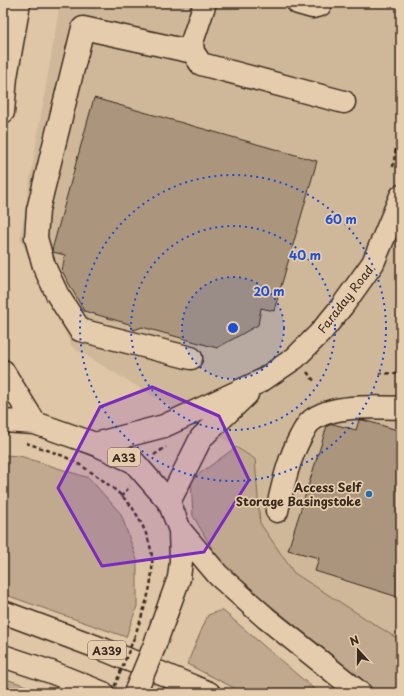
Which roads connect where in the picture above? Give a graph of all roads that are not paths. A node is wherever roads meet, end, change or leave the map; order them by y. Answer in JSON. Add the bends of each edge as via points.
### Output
{"nodes":[{"id":1,"x":19,"y":3,"type":"edge"},
{"id":2,"x":204,"y":3,"type":"edge"},
{"id":3,"x":298,"y":3,"type":"edge"},
{"id":4,"x":321,"y":3,"type":"edge"},
{"id":5,"x":193,"y":52,"type":"junction"},
{"id":6,"x":344,"y":102,"type":"dead end"},
{"id":7,"x":3,"y":112,"type":"edge"},
{"id":8,"x":401,"y":196,"type":"edge"},
{"id":9,"x":191,"y":358,"type":"dead end"},
{"id":10,"x":3,"y":371,"type":"edge"},
{"id":11,"x":261,"y":381,"type":"junction"},
{"id":12,"x":401,"y":408,"type":"edge"},
{"id":13,"x":3,"y":421,"type":"edge"},
{"id":14,"x":35,"y":423,"type":"junction"},
{"id":15,"x":95,"y":444,"type":"junction"},
{"id":16,"x":169,"y":502,"type":"junction"},
{"id":17,"x":277,"y":511,"type":"dead end"},
{"id":18,"x":180,"y":530,"type":"junction"},
{"id":19,"x":3,"y":612,"type":"edge"},
{"id":20,"x":3,"y":656,"type":"edge"},
{"id":21,"x":103,"y":693,"type":"edge"},
{"id":22,"x":135,"y":693,"type":"edge"},
{"id":23,"x":209,"y":693,"type":"edge"},
{"id":24,"x":360,"y":693,"type":"edge"}],
"edges":[{"from":1,"to":7,"type":"main road","via":[[6,77]]},
{"from":2,"to":5,"type":"main road","via":[[192,42]]},
{"from":3,"to":4,"type":"main road","via":[[312,7]]},
{"from":5,"to":6,"type":"main road","via":[[201,64]]},
{"from":5,"to":9,"type":"main road","via":[[83,28],[38,210],[36,238],[44,266],[57,294],[80,330]]},
{"from":8,"to":11,"type":"main road","name":"Faraday Road","via":[[373,263],[344,305],[295,358]]},
{"from":10,"to":14,"type":"main road"},
{"from":11,"to":15,"type":"main road","name":"Faraday Road","via":[[164,426]]},
{"from":11,"to":16,"type":"main road","name":"Faraday Road","via":[[201,438]]},
{"from":12,"to":17,"type":"main road","via":[[354,408],[325,413],[311,421],[286,468]]},
{"from":13,"to":14,"type":"main road","number":"A33"},
{"from":14,"to":15,"type":"main road","number":"A33"},
{"from":15,"to":16,"type":"main road","number":"A33","via":[[134,462]]},
{"from":16,"to":18,"type":"main road","number":"A33"},
{"from":18,"to":22,"type":"main road","number":"A33","bridge":true,"via":[[181,561],[178,578]]},
{"from":18,"to":24,"type":"main road","via":[[218,575],[250,604]]},
{"from":19,"to":23,"type":"main road","number":"A339"},
{"from":20,"to":21,"type":"main road"}]}
